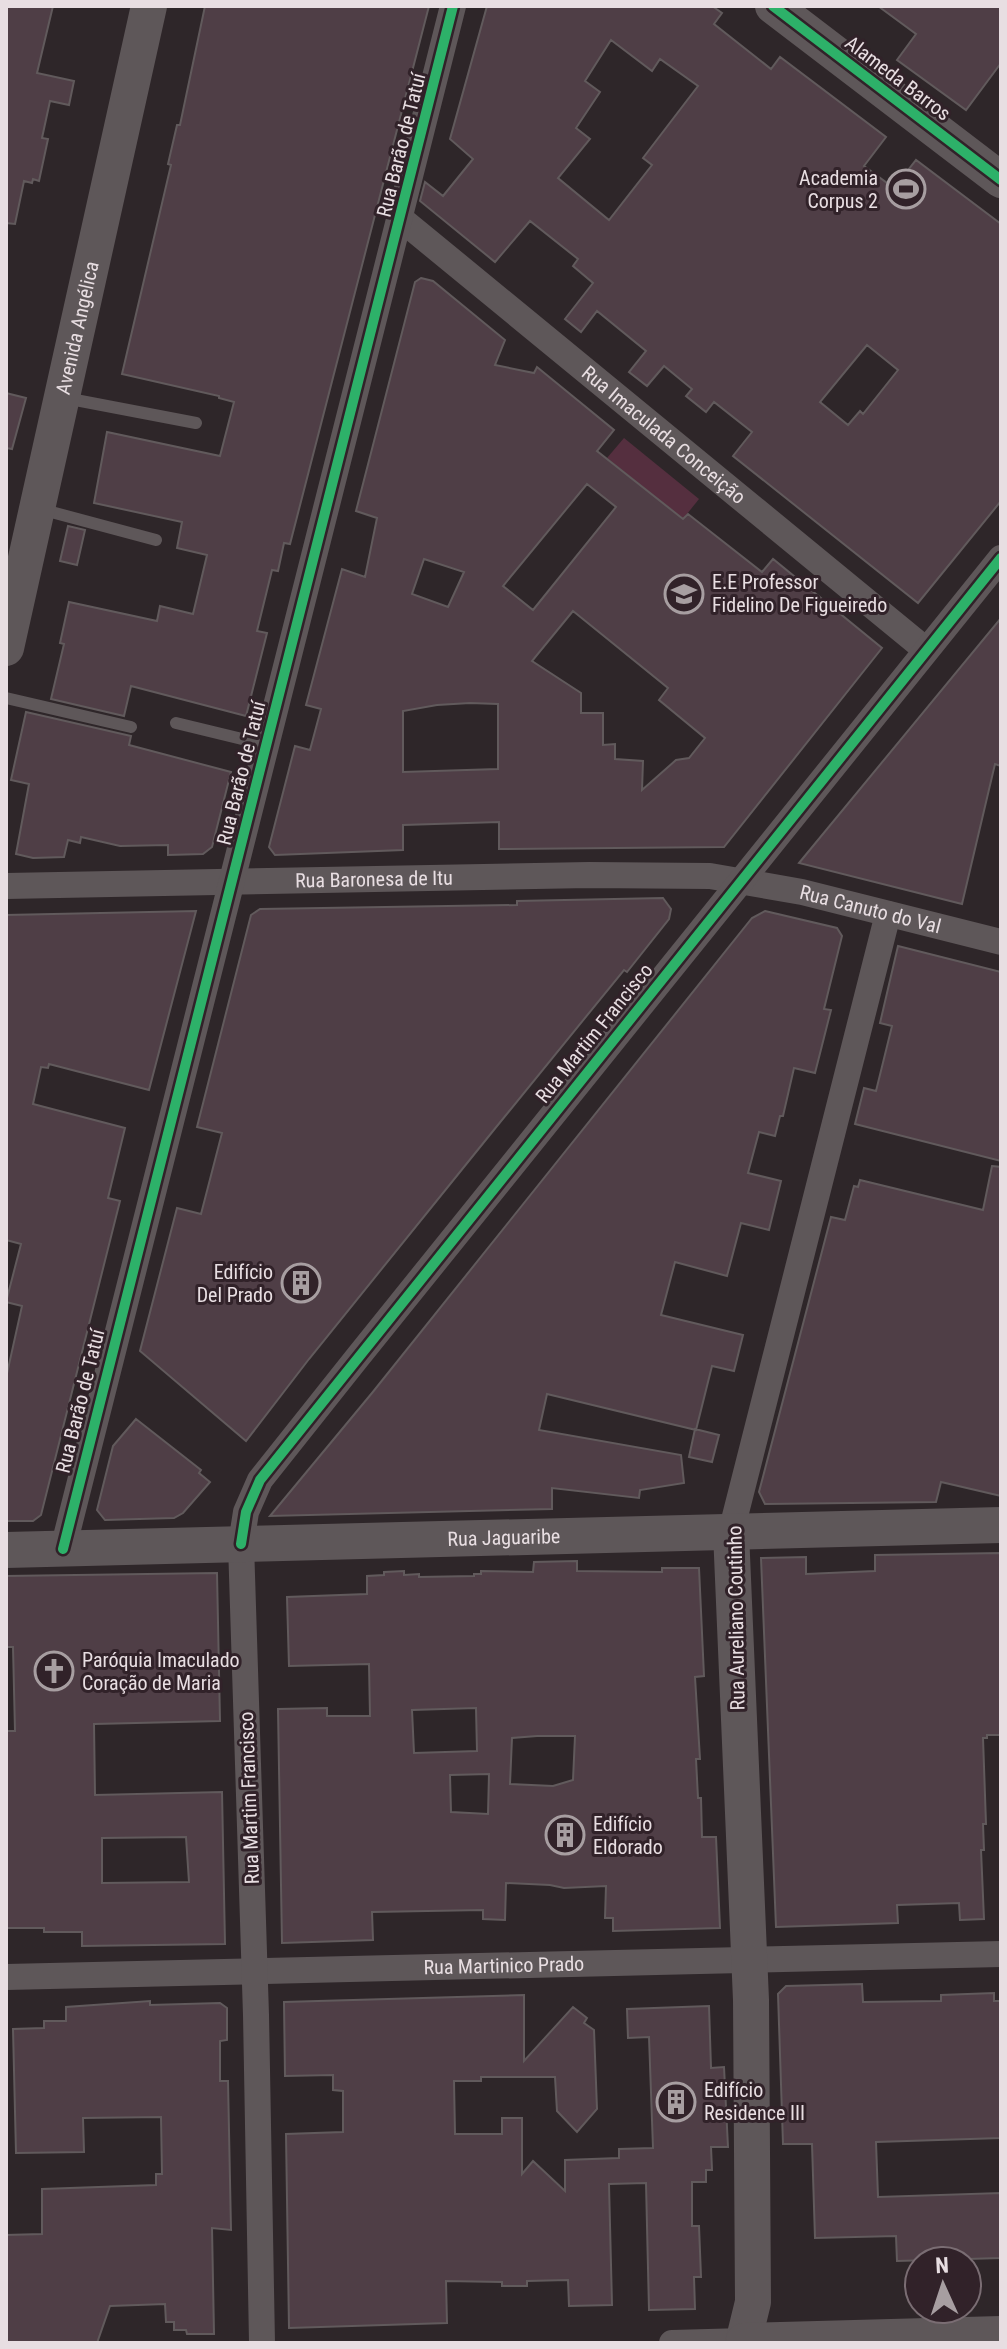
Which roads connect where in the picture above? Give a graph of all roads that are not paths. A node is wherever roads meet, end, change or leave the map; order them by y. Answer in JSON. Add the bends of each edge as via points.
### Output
{"nodes":[{"id":1,"x":149,"y":6,"type":"edge"},
{"id":2,"x":453,"y":6,"type":"edge"},
{"id":3,"x":773,"y":6,"type":"edge"},
{"id":4,"x":1001,"y":180,"type":"edge"},
{"id":5,"x":401,"y":219,"type":"junction"},
{"id":6,"x":62,"y":398,"type":"junction"},
{"id":7,"x":196,"y":423,"type":"dead end"},
{"id":8,"x":37,"y":508,"type":"junction"},
{"id":9,"x":156,"y":540,"type":"dead end"},
{"id":10,"x":1001,"y":558,"type":"edge"},
{"id":11,"x":6,"y":648,"type":"edge"},
{"id":12,"x":926,"y":650,"type":"junction"},
{"id":13,"x":6,"y":698,"type":"edge"},
{"id":14,"x":176,"y":723,"type":"dead end"},
{"id":15,"x":131,"y":727,"type":"dead end"},
{"id":16,"x":267,"y":745,"type":"junction"},
{"id":17,"x":741,"y":880,"type":"junction"},
{"id":18,"x":233,"y":882,"type":"junction"},
{"id":19,"x":6,"y":886,"type":"edge"},
{"id":20,"x":888,"y":914,"type":"junction"},
{"id":21,"x":1001,"y":942,"type":"edge"},
{"id":22,"x":1001,"y":1525,"type":"edge"},
{"id":23,"x":731,"y":1532,"type":"junction"},
{"id":24,"x":241,"y":1544,"type":"junction"},
{"id":25,"x":63,"y":1549,"type":"junction"},
{"id":26,"x":6,"y":1550,"type":"edge"},
{"id":27,"x":1001,"y":1954,"type":"edge"},
{"id":28,"x":750,"y":1960,"type":"junction"},
{"id":29,"x":255,"y":1973,"type":"junction"},
{"id":30,"x":6,"y":1977,"type":"edge"},
{"id":31,"x":1001,"y":2334,"type":"edge"},
{"id":32,"x":743,"y":2342,"type":"edge"},
{"id":33,"x":262,"y":2343,"type":"edge"},
{"id":34,"x":672,"y":2343,"type":"edge"}],
"edges":[{"from":1,"to":6,"type":"street","name":"Avenida Angélica"},
{"from":2,"to":5,"type":"street","name":"Rua Barão de Tatuí"},
{"from":3,"to":4,"type":"street","name":"Alameda Barros"},
{"from":5,"to":12,"type":"street","name":"Rua Imaculada Conceição"},
{"from":5,"to":16,"type":"street","name":"Rua Barão de Tatuí"},
{"from":6,"to":7,"type":"lane"},
{"from":6,"to":8,"type":"street","name":"Avenida Angélica"},
{"from":8,"to":9,"type":"lane"},
{"from":8,"to":11,"type":"street","name":"Avenida Angélica"},
{"from":10,"to":12,"type":"street","name":"Rua Martim Francisco"},
{"from":12,"to":17,"type":"street","name":"Rua Martim Francisco"},
{"from":13,"to":15,"type":"lane"},
{"from":14,"to":16,"type":"lane"},
{"from":16,"to":18,"type":"street","name":"Rua Barão de Tatuí"},
{"from":17,"to":18,"type":"street","name":"Rua Baronesa de Itu","via":[[589,875]]},
{"from":17,"to":20,"type":"street","name":"Rua Canuto do Val"},
{"from":17,"to":24,"type":"street","name":"Rua Martim Francisco","via":[[260,1480],[246,1512]]},
{"from":18,"to":19,"type":"street","name":"Rua Baronesa de Itu"},
{"from":18,"to":25,"type":"street","name":"Rua Barão de Tatuí"},
{"from":20,"to":21,"type":"street","name":"Rua Canuto do Val"},
{"from":20,"to":23,"type":"street","name":"Rua Aureliano Coutinho"},
{"from":22,"to":23,"type":"street","name":"Rua Jaguaribe"},
{"from":23,"to":24,"type":"street","name":"Rua Jaguaribe"},
{"from":23,"to":28,"type":"street","name":"Rua Aureliano Coutinho"},
{"from":24,"to":25,"type":"street","name":"Rua Jaguaribe"},
{"from":24,"to":29,"type":"street","name":"Rua Martim Francisco"},
{"from":25,"to":26,"type":"street","name":"Rua Jaguaribe"},
{"from":27,"to":28,"type":"street","name":"Rua Martinico Prado"},
{"from":28,"to":29,"type":"street","name":"Rua Martinico Prado"},
{"from":28,"to":32,"type":"street","name":"Rua Aureliano Coutinho","via":[[753,2302]]},
{"from":29,"to":30,"type":"street","name":"Rua Martinico Prado"},
{"from":29,"to":33,"type":"street","name":"Rua Martim Francisco"},
{"from":31,"to":32,"type":"street"},
{"from":32,"to":34,"type":"street"}]}
